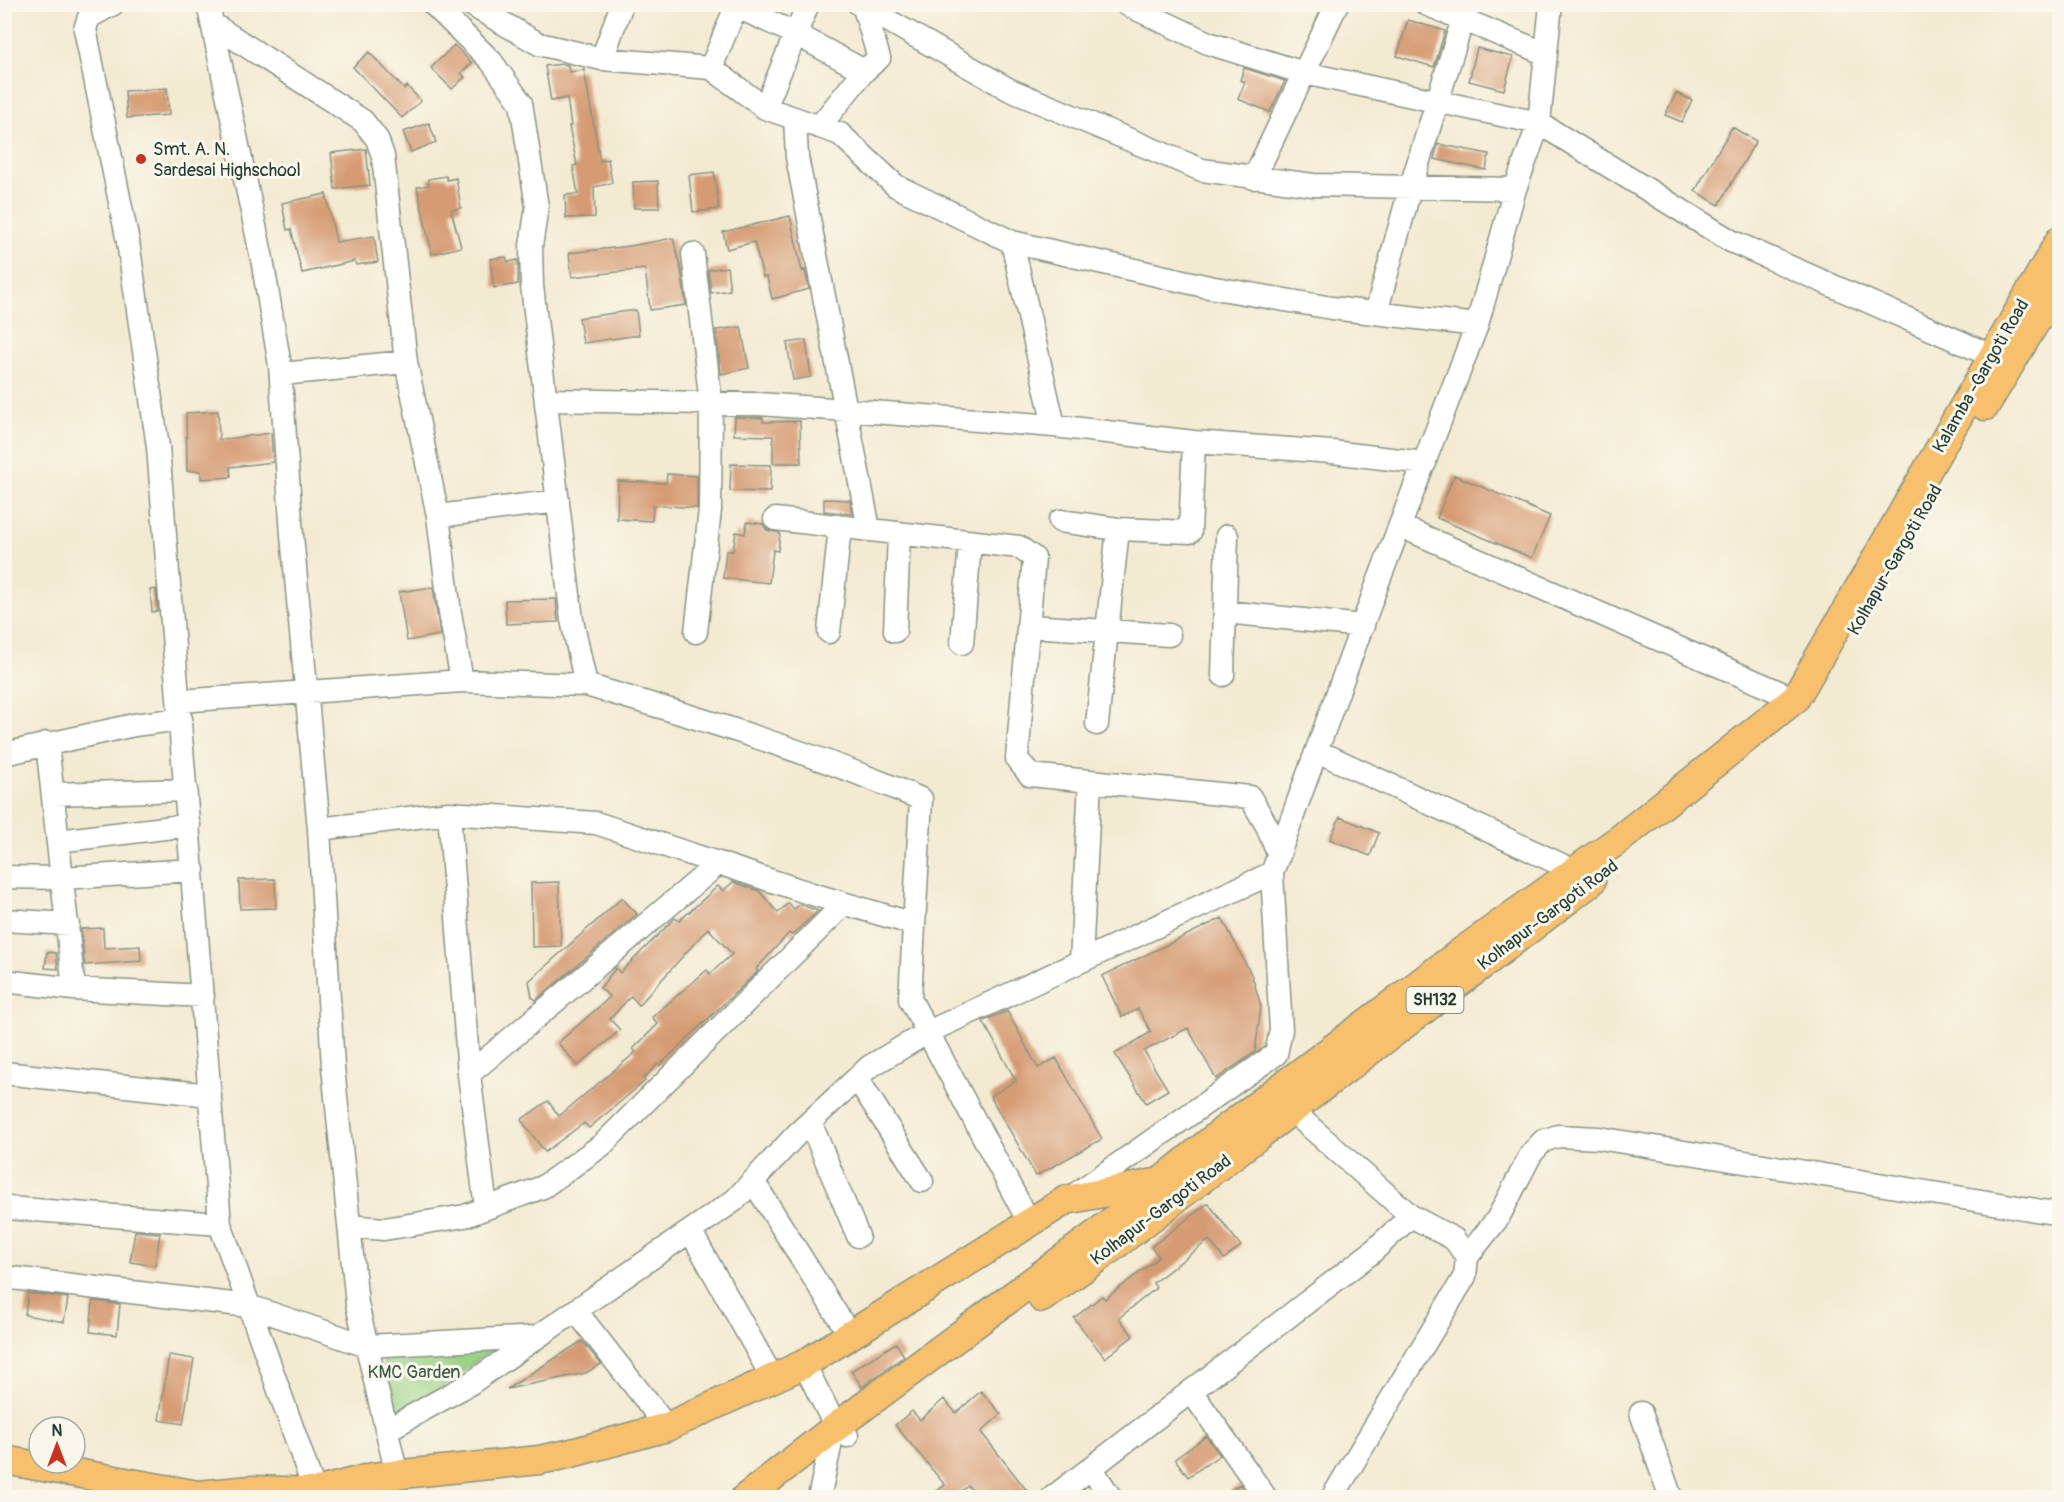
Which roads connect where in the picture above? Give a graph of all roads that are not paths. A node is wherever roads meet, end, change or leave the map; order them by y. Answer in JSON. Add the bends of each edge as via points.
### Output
{"nodes":[{"id":1,"x":113,"y":4,"type":"edge"},
{"id":2,"x":433,"y":4,"type":"edge"},
{"id":3,"x":470,"y":4,"type":"edge"},
{"id":4,"x":622,"y":4,"type":"edge"},
{"id":5,"x":808,"y":4,"type":"edge"},
{"id":6,"x":1126,"y":4,"type":"edge"},
{"id":7,"x":1336,"y":4,"type":"edge"},
{"id":8,"x":1426,"y":4,"type":"edge"},
{"id":9,"x":1551,"y":4,"type":"edge"},
{"id":10,"x":735,"y":5,"type":"edge"},
{"id":11,"x":863,"y":6,"type":"edge"},
{"id":12,"x":211,"y":15,"type":"edge"},
{"id":13,"x":1462,"y":22,"type":"junction"},
{"id":14,"x":796,"y":34,"type":"junction"},
{"id":15,"x":1546,"y":54,"type":"junction"},
{"id":16,"x":602,"y":59,"type":"junction"},
{"id":17,"x":711,"y":68,"type":"junction"},
{"id":18,"x":864,"y":71,"type":"junction"},
{"id":19,"x":1304,"y":74,"type":"junction"},
{"id":20,"x":1438,"y":101,"type":"junction"},
{"id":21,"x":765,"y":108,"type":"junction"},
{"id":22,"x":795,"y":119,"type":"junction"},
{"id":23,"x":1539,"y":123,"type":"junction"},
{"id":24,"x":819,"y":127,"type":"junction"},
{"id":25,"x":1254,"y":178,"type":"junction"},
{"id":26,"x":1410,"y":189,"type":"junction"},
{"id":27,"x":1515,"y":189,"type":"junction"},
{"id":28,"x":2059,"y":241,"type":"edge"},
{"id":29,"x":1012,"y":242,"type":"junction"},
{"id":30,"x":693,"y":254,"type":"dead end"},
{"id":31,"x":2060,"y":281,"type":"edge"},
{"id":32,"x":1376,"y":313,"type":"junction"},
{"id":33,"x":1477,"y":325,"type":"junction"},
{"id":34,"x":1992,"y":356,"type":"junction"},
{"id":35,"x":406,"y":362,"type":"junction"},
{"id":36,"x":281,"y":374,"type":"junction"},
{"id":37,"x":548,"y":400,"type":"junction"},
{"id":38,"x":711,"y":403,"type":"junction"},
{"id":39,"x":847,"y":410,"type":"junction"},
{"id":40,"x":1054,"y":426,"type":"junction"},
{"id":41,"x":1194,"y":442,"type":"junction"},
{"id":42,"x":1425,"y":463,"type":"junction"},
{"id":43,"x":558,"y":501,"type":"junction"},
{"id":44,"x":438,"y":516,"type":"junction"},
{"id":45,"x":775,"y":519,"type":"dead end"},
{"id":46,"x":1060,"y":521,"type":"dead end"},
{"id":47,"x":1401,"y":526,"type":"junction"},
{"id":48,"x":840,"y":527,"type":"junction"},
{"id":49,"x":869,"y":529,"type":"junction"},
{"id":50,"x":1118,"y":530,"type":"junction"},
{"id":51,"x":899,"y":535,"type":"junction"},
{"id":52,"x":1227,"y":536,"type":"dead end"},
{"id":53,"x":970,"y":543,"type":"junction"},
{"id":54,"x":1225,"y":612,"type":"junction"},
{"id":55,"x":1030,"y":626,"type":"junction"},
{"id":56,"x":1363,"y":626,"type":"junction"},
{"id":57,"x":895,"y":631,"type":"dead end"},
{"id":58,"x":1107,"y":631,"type":"junction"},
{"id":59,"x":696,"y":632,"type":"dead end"},
{"id":60,"x":829,"y":632,"type":"dead end"},
{"id":61,"x":1169,"y":635,"type":"dead end"},
{"id":62,"x":962,"y":643,"type":"dead end"},
{"id":63,"x":1222,"y":675,"type":"dead end"},
{"id":64,"x":462,"y":681,"type":"junction"},
{"id":65,"x":586,"y":685,"type":"junction"},
{"id":66,"x":309,"y":692,"type":"junction"},
{"id":67,"x":1795,"y":699,"type":"junction"},
{"id":68,"x":180,"y":710,"type":"junction"},
{"id":69,"x":1097,"y":724,"type":"dead end"},
{"id":70,"x":47,"y":743,"type":"junction"},
{"id":71,"x":1317,"y":751,"type":"junction"},
{"id":72,"x":4,"y":754,"type":"edge"},
{"id":73,"x":1090,"y":781,"type":"junction"},
{"id":74,"x":186,"y":790,"type":"junction"},
{"id":75,"x":53,"y":794,"type":"junction"},
{"id":76,"x":449,"y":813,"type":"junction"},
{"id":77,"x":189,"y":825,"type":"junction"},
{"id":78,"x":319,"y":829,"type":"junction"},
{"id":79,"x":58,"y":841,"type":"junction"},
{"id":80,"x":718,"y":862,"type":"junction"},
{"id":81,"x":1276,"y":864,"type":"junction"},
{"id":82,"x":193,"y":870,"type":"junction"},
{"id":83,"x":1575,"y":871,"type":"junction"},
{"id":84,"x":4,"y":877,"type":"edge"},
{"id":85,"x":61,"y":878,"type":"junction"},
{"id":86,"x":844,"y":904,"type":"junction"},
{"id":87,"x":4,"y":920,"type":"edge"},
{"id":88,"x":68,"y":924,"type":"junction"},
{"id":89,"x":914,"y":924,"type":"junction"},
{"id":90,"x":1081,"y":961,"type":"junction"},
{"id":91,"x":4,"y":981,"type":"edge"},
{"id":92,"x":74,"y":989,"type":"junction"},
{"id":93,"x":202,"y":996,"type":"junction"},
{"id":94,"x":928,"y":1032,"type":"junction"},
{"id":95,"x":1276,"y":1054,"type":"junction"},
{"id":96,"x":4,"y":1073,"type":"edge"},
{"id":97,"x":470,"y":1074,"type":"junction"},
{"id":98,"x":857,"y":1078,"type":"junction"},
{"id":99,"x":210,"y":1095,"type":"junction"},
{"id":100,"x":1287,"y":1098,"type":"junction"},
{"id":101,"x":810,"y":1122,"type":"junction"},
{"id":102,"x":753,"y":1181,"type":"junction"},
{"id":103,"x":922,"y":1181,"type":"dead end"},
{"id":104,"x":1160,"y":1182,"type":"junction"},
{"id":105,"x":1066,"y":1200,"type":"junction"},
{"id":106,"x":8,"y":1208,"type":"dead end"},
{"id":107,"x":486,"y":1208,"type":"junction"},
{"id":108,"x":2060,"y":1214,"type":"edge"},
{"id":109,"x":1411,"y":1216,"type":"junction"},
{"id":110,"x":1029,"y":1222,"type":"junction"},
{"id":111,"x":220,"y":1224,"type":"junction"},
{"id":112,"x":349,"y":1226,"type":"junction"},
{"id":113,"x":691,"y":1232,"type":"junction"},
{"id":114,"x":858,"y":1236,"type":"dead end"},
{"id":115,"x":1467,"y":1257,"type":"junction"},
{"id":116,"x":4,"y":1277,"type":"edge"},
{"id":117,"x":249,"y":1306,"type":"junction"},
{"id":118,"x":576,"y":1311,"type":"junction"},
{"id":119,"x":539,"y":1337,"type":"junction"},
{"id":120,"x":851,"y":1337,"type":"junction"},
{"id":121,"x":367,"y":1346,"type":"junction"},
{"id":122,"x":804,"y":1364,"type":"junction"},
{"id":123,"x":773,"y":1379,"type":"junction"},
{"id":124,"x":1191,"y":1391,"type":"junction"},
{"id":125,"x":1641,"y":1413,"type":"dead end"},
{"id":126,"x":667,"y":1427,"type":"junction"},
{"id":127,"x":387,"y":1430,"type":"junction"},
{"id":128,"x":838,"y":1436,"type":"junction"},
{"id":129,"x":4,"y":1460,"type":"edge"},
{"id":130,"x":1091,"y":1468,"type":"junction"},
{"id":131,"x":381,"y":1483,"type":"edge"},
{"id":132,"x":821,"y":1487,"type":"edge"},
{"id":133,"x":315,"y":1492,"type":"junction"},
{"id":134,"x":745,"y":1497,"type":"edge"},
{"id":135,"x":769,"y":1497,"type":"edge"},
{"id":136,"x":838,"y":1497,"type":"edge"},
{"id":137,"x":1052,"y":1497,"type":"edge"},
{"id":138,"x":1111,"y":1497,"type":"edge"},
{"id":139,"x":1266,"y":1497,"type":"edge"},
{"id":140,"x":1332,"y":1497,"type":"edge"},
{"id":141,"x":1671,"y":1497,"type":"edge"}],
"edges":[{"from":1,"to":68,"type":"street","via":[[89,17],[84,29],[128,242],[158,447]]},
{"from":2,"to":37,"type":"street","via":[[491,61],[521,103],[537,207],[531,246],[532,286]]},
{"from":3,"to":16,"type":"street","via":[[539,44]]},
{"from":4,"to":16,"type":"street"},
{"from":5,"to":14,"type":"street"},
{"from":6,"to":19,"type":"street","via":[[1208,43]]},
{"from":7,"to":19,"type":"street"},
{"from":8,"to":13,"type":"street"},
{"from":9,"to":15,"type":"street"},
{"from":10,"to":14,"type":"street"},
{"from":10,"to":17,"type":"street"},
{"from":11,"to":18,"type":"street","via":[[879,58]]},
{"from":11,"to":25,"type":"street","via":[[1010,90],[1202,170]]},
{"from":12,"to":35,"type":"street","via":[[363,121],[377,139],[383,156]]},
{"from":12,"to":36,"type":"street","via":[[262,259]]},
{"from":13,"to":15,"type":"street"},
{"from":13,"to":20,"type":"street"},
{"from":14,"to":18,"type":"street"},
{"from":14,"to":21,"type":"street"},
{"from":15,"to":23,"type":"street"},
{"from":16,"to":17,"type":"street"},
{"from":17,"to":21,"type":"street"},
{"from":18,"to":24,"type":"street"},
{"from":19,"to":20,"type":"street"},
{"from":19,"to":25,"type":"street"},
{"from":20,"to":23,"type":"street"},
{"from":20,"to":26,"type":"street"},
{"from":21,"to":22,"type":"street"},
{"from":22,"to":24,"type":"street"},
{"from":22,"to":39,"type":"street","via":[[797,157]]},
{"from":23,"to":27,"type":"street"},
{"from":23,"to":34,"type":"street","via":[[1731,241]]},
{"from":24,"to":29,"type":"street","via":[[840,135],[896,186]]},
{"from":25,"to":26,"type":"street"},
{"from":26,"to":27,"type":"street"},
{"from":26,"to":32,"type":"street"},
{"from":27,"to":33,"type":"street"},
{"from":28,"to":34,"type":"main road","name":"Kalamba -Gargoti Road"},
{"from":29,"to":32,"type":"street","via":[[1209,287]]},
{"from":29,"to":40,"type":"street"},
{"from":30,"to":38,"type":"street"},
{"from":31,"to":100,"type":"main road","name":"Kolhapur-Gargoti Road","number":"SH132","via":[[1810,702],[1742,768]]},
{"from":32,"to":33,"type":"street"},
{"from":33,"to":42,"type":"street"},
{"from":34,"to":67,"type":"main road","name":"Kalamba -Gargoti Road"},
{"from":35,"to":36,"type":"street"},
{"from":35,"to":44,"type":"street"},
{"from":36,"to":66,"type":"street","via":[[292,535]]},
{"from":37,"to":38,"type":"street"},
{"from":37,"to":43,"type":"street"},
{"from":38,"to":39,"type":"street"},
{"from":38,"to":59,"type":"street","via":[[710,510]]},
{"from":39,"to":40,"type":"street"},
{"from":39,"to":49,"type":"street"},
{"from":40,"to":41,"type":"street"},
{"from":41,"to":42,"type":"street"},
{"from":41,"to":50,"type":"street","via":[[1190,532]]},
{"from":42,"to":47,"type":"street"},
{"from":43,"to":44,"type":"street"},
{"from":43,"to":65,"type":"street","via":[[572,620]]},
{"from":44,"to":64,"type":"street"},
{"from":45,"to":48,"type":"street"},
{"from":46,"to":50,"type":"street"},
{"from":47,"to":56,"type":"street"},
{"from":47,"to":67,"type":"street"},
{"from":48,"to":49,"type":"street"},
{"from":48,"to":60,"type":"street"},
{"from":49,"to":51,"type":"street"},
{"from":50,"to":58,"type":"street"},
{"from":51,"to":53,"type":"street"},
{"from":51,"to":57,"type":"street"},
{"from":52,"to":54,"type":"street"},
{"from":53,"to":55,"type":"street","via":[[1019,548],[1034,558]]},
{"from":53,"to":62,"type":"street"},
{"from":54,"to":56,"type":"street"},
{"from":54,"to":63,"type":"street"},
{"from":55,"to":58,"type":"street"},
{"from":55,"to":73,"type":"street","via":[[1017,759],[1029,775]]},
{"from":56,"to":71,"type":"street"},
{"from":58,"to":61,"type":"street"},
{"from":58,"to":69,"type":"street"},
{"from":64,"to":65,"type":"street"},
{"from":64,"to":66,"type":"street"},
{"from":65,"to":89,"type":"street","via":[[850,768],[921,799]]},
{"from":66,"to":68,"type":"street"},
{"from":66,"to":78,"type":"street"},
{"from":67,"to":83,"type":"main road"},
{"from":68,"to":70,"type":"street"},
{"from":68,"to":74,"type":"street"},
{"from":70,"to":72,"type":"street"},
{"from":70,"to":75,"type":"street"},
{"from":71,"to":81,"type":"street"},
{"from":71,"to":83,"type":"street"},
{"from":73,"to":81,"type":"street","via":[[1250,797],[1268,825]]},
{"from":73,"to":90,"type":"street"},
{"from":74,"to":75,"type":"street"},
{"from":74,"to":77,"type":"street"},
{"from":75,"to":79,"type":"street"},
{"from":76,"to":78,"type":"street"},
{"from":76,"to":80,"type":"street","via":[[596,823]]},
{"from":76,"to":97,"type":"street"},
{"from":77,"to":79,"type":"street"},
{"from":77,"to":82,"type":"street"},
{"from":78,"to":112,"type":"street","via":[[333,1066]]},
{"from":79,"to":85,"type":"street"},
{"from":80,"to":86,"type":"street"},
{"from":80,"to":97,"type":"street"},
{"from":81,"to":90,"type":"street"},
{"from":81,"to":95,"type":"street","via":[[1281,1029]]},
{"from":82,"to":85,"type":"street"},
{"from":82,"to":93,"type":"street"},
{"from":83,"to":100,"type":"main road","via":[[1464,950]]},
{"from":84,"to":85,"type":"street"},
{"from":85,"to":88,"type":"street"},
{"from":86,"to":89,"type":"street"},
{"from":86,"to":107,"type":"street","via":[[602,1145],[543,1187]]},
{"from":87,"to":88,"type":"street"},
{"from":88,"to":92,"type":"street"},
{"from":89,"to":94,"type":"street","via":[[910,999]]},
{"from":90,"to":94,"type":"street"},
{"from":91,"to":92,"type":"street"},
{"from":92,"to":93,"type":"street"},
{"from":93,"to":99,"type":"street"},
{"from":94,"to":98,"type":"street"},
{"from":94,"to":110,"type":"street"},
{"from":95,"to":100,"type":"street"},
{"from":95,"to":105,"type":"street"},
{"from":96,"to":99,"type":"street"},
{"from":97,"to":107,"type":"street"},
{"from":98,"to":101,"type":"street"},
{"from":98,"to":103,"type":"street"},
{"from":99,"to":111,"type":"street"},
{"from":100,"to":104,"type":"main road"},
{"from":100,"to":109,"type":"street"},
{"from":100,"to":128,"type":"main road","name":"Kolhapur-Gargoti Road","number":"SH132","via":[[1106,1252]]},
{"from":101,"to":102,"type":"street"},
{"from":101,"to":114,"type":"street"},
{"from":102,"to":113,"type":"street","via":[[735,1200]]},
{"from":102,"to":120,"type":"street"},
{"from":104,"to":105,"type":"main road"},
{"from":104,"to":128,"type":"main road"},
{"from":105,"to":110,"type":"main road"},
{"from":106,"to":111,"type":"street"},
{"from":107,"to":112,"type":"street","via":[[465,1216],[384,1229]]},
{"from":108,"to":115,"type":"street","via":[[1599,1138],[1557,1136],[1543,1141],[1531,1154],[1498,1218]]},
{"from":109,"to":115,"type":"street","via":[[1454,1239]]},
{"from":109,"to":124,"type":"street","via":[[1371,1253]]},
{"from":110,"to":120,"type":"main road"},
{"from":111,"to":117,"type":"street"},
{"from":112,"to":121,"type":"street","via":[[357,1304]]},
{"from":113,"to":118,"type":"street"},
{"from":113,"to":123,"type":"street"},
{"from":115,"to":140,"type":"street","via":[[1466,1276]]},
{"from":116,"to":117,"type":"street"},
{"from":117,"to":121,"type":"street"},
{"from":117,"to":133,"type":"street"},
{"from":118,"to":119,"type":"street"},
{"from":118,"to":126,"type":"street"},
{"from":119,"to":121,"type":"street"},
{"from":119,"to":127,"type":"street","via":[[471,1383]]},
{"from":120,"to":122,"type":"main road"},
{"from":121,"to":127,"type":"street"},
{"from":122,"to":123,"type":"main road"},
{"from":122,"to":128,"type":"street"},
{"from":123,"to":126,"type":"main road"},
{"from":124,"to":130,"type":"street"},
{"from":124,"to":139,"type":"street"},
{"from":125,"to":141,"type":"street"},
{"from":126,"to":131,"type":"main road","via":[[539,1460]]},
{"from":127,"to":131,"type":"street"},
{"from":128,"to":132,"type":"street"},
{"from":128,"to":134,"type":"main road"},
{"from":128,"to":135,"type":"main road","name":"Kolhapur-Gargoti Road","number":"SH132"},
{"from":129,"to":133,"type":"main road","via":[[198,1495],[251,1490]]},
{"from":130,"to":137,"type":"street"},
{"from":130,"to":138,"type":"street"},
{"from":131,"to":133,"type":"main road"},
{"from":132,"to":136,"type":"street"}]}
